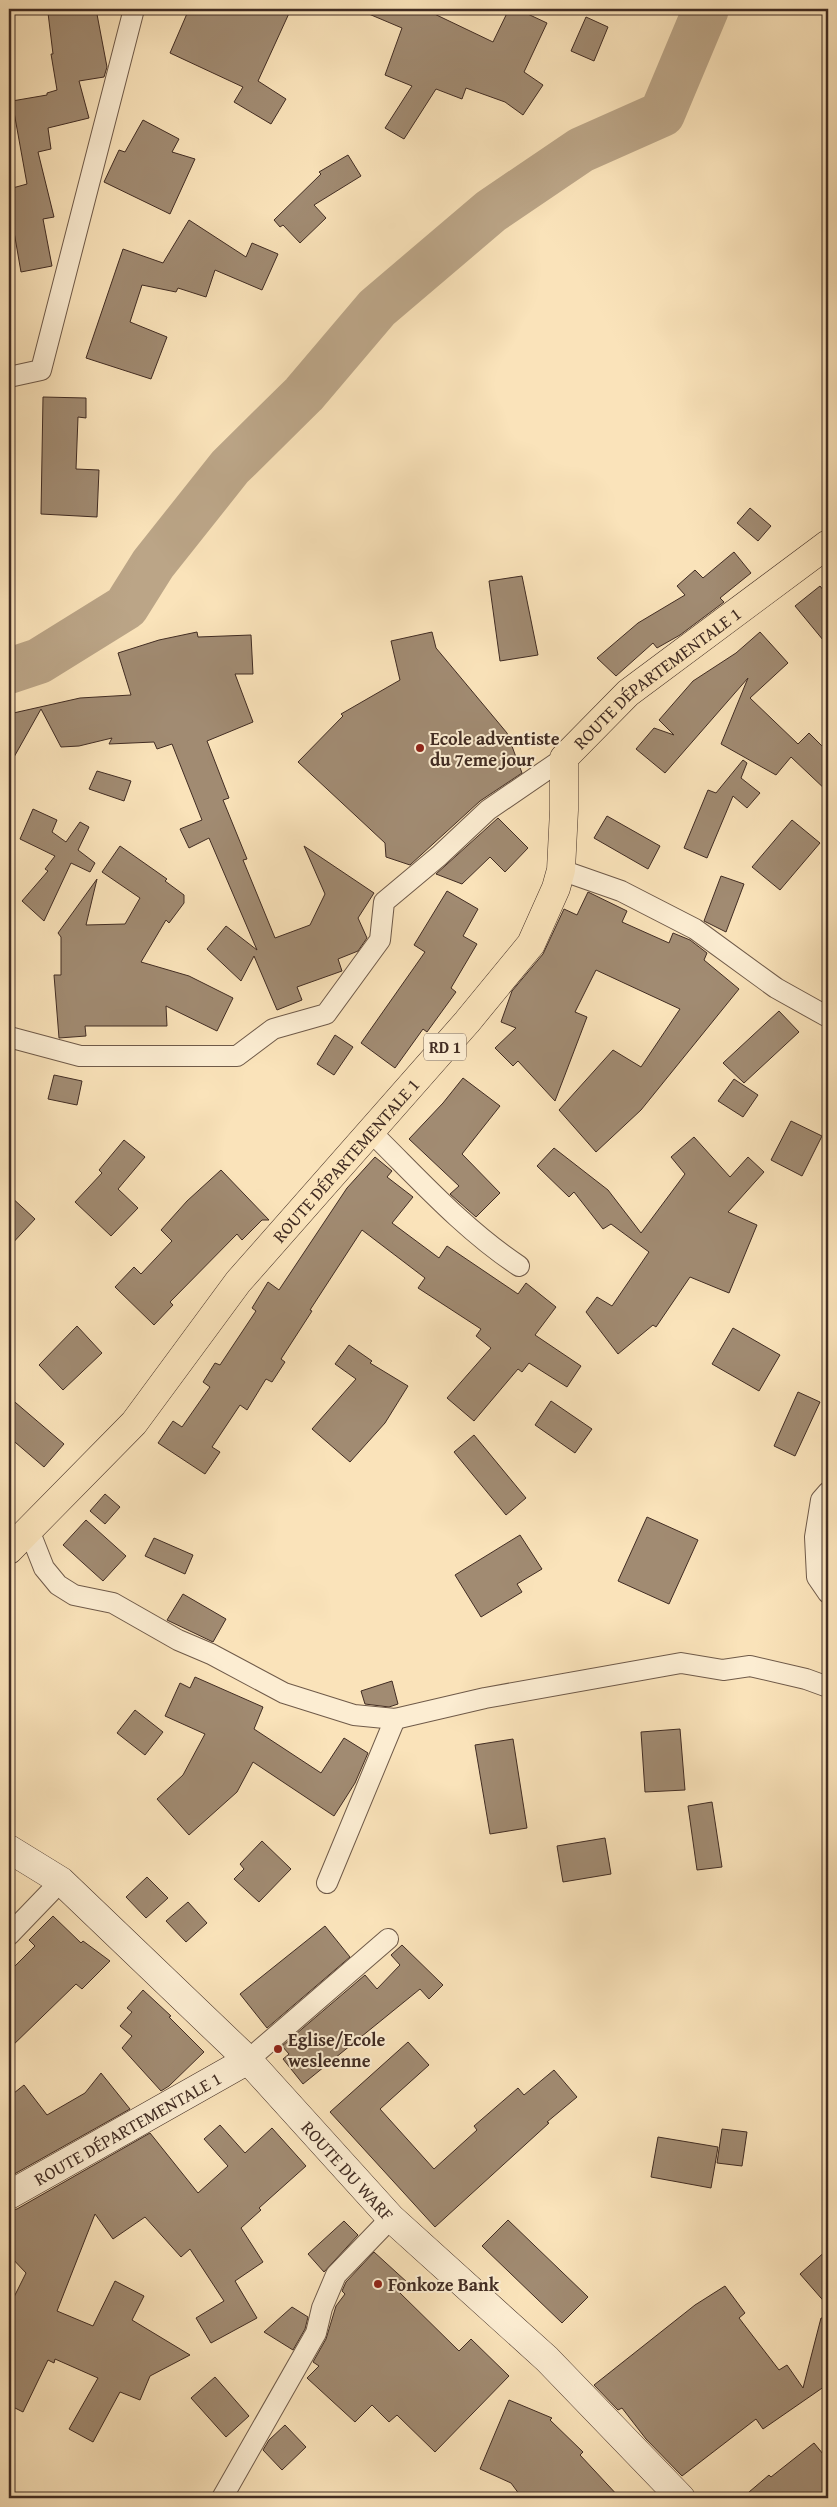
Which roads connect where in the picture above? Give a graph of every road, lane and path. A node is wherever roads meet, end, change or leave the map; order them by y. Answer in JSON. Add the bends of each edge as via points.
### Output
{"nodes":[{"id":1,"x":134,"y":9,"type":"edge"},
{"id":2,"x":9,"y":377,"type":"edge"},
{"id":3,"x":828,"y":544,"type":"edge"},
{"id":4,"x":564,"y":758,"type":"junction"},
{"id":5,"x":561,"y":870,"type":"junction"},
{"id":6,"x":828,"y":1017,"type":"edge"},
{"id":7,"x":9,"y":1036,"type":"edge"},
{"id":8,"x":370,"y":1131,"type":"junction"},
{"id":9,"x":519,"y":1266,"type":"dead end"},
{"id":10,"x":828,"y":1492,"type":"edge"},
{"id":11,"x":29,"y":1530,"type":"junction"},
{"id":12,"x":9,"y":1550,"type":"edge"},
{"id":13,"x":828,"y":1593,"type":"edge"},
{"id":14,"x":828,"y":1687,"type":"edge"},
{"id":15,"x":395,"y":1719,"type":"junction"},
{"id":16,"x":9,"y":1849,"type":"edge"},
{"id":17,"x":61,"y":1881,"type":"junction"},
{"id":18,"x":327,"y":1883,"type":"dead end"},
{"id":19,"x":9,"y":1936,"type":"edge"},
{"id":20,"x":388,"y":1939,"type":"dead end"},
{"id":21,"x":248,"y":2060,"type":"junction"},
{"id":22,"x":9,"y":2196,"type":"edge"},
{"id":23,"x":391,"y":2218,"type":"junction"},
{"id":24,"x":222,"y":2498,"type":"edge"},
{"id":25,"x":681,"y":2498,"type":"edge"}],
"edges":[{"from":1,"to":2,"type":"street","via":[[41,370]]},
{"from":3,"to":4,"type":"main road","name":"ROUTE DÉPARTEMENTALE 1","via":[[628,693]]},
{"from":4,"to":5,"type":"main road","name":"ROUTE DÉPARTEMENTALE 1","number":"RD 1"},
{"from":4,"to":7,"type":"street","via":[[488,810],[384,902],[380,940],[326,1014],[274,1028],[237,1056],[80,1056]]},
{"from":5,"to":6,"type":"street","via":[[621,891],[695,929],[776,988]]},
{"from":5,"to":8,"type":"main road","name":"ROUTE DÉPARTEMENTALE 1","number":"RD 1","via":[[531,944]]},
{"from":8,"to":9,"type":"street","via":[[443,1203],[498,1252]]},
{"from":8,"to":11,"type":"main road","name":"ROUTE DÉPARTEMENTALE 1","number":"RD 1","via":[[238,1282],[134,1423]]},
{"from":10,"to":13,"type":"street","via":[[821,1500],[816,1537],[817,1577]]},
{"from":11,"to":12,"type":"main road","name":"ROUTE DÉPARTEMENTALE 1","number":"RD 1"},
{"from":11,"to":15,"type":"street","via":[[44,1568],[58,1585],[74,1595],[113,1603],[284,1693],[354,1715]]},
{"from":14,"to":15,"type":"street","via":[[750,1666],[723,1670],[681,1663],[485,1698]]},
{"from":15,"to":18,"type":"street"},
{"from":16,"to":17,"type":"main road","name":"ROUTE DU WARF"},
{"from":17,"to":19,"type":"street"},
{"from":17,"to":21,"type":"main road","name":"ROUTE DU WARF"},
{"from":20,"to":21,"type":"street"},
{"from":21,"to":22,"type":"main road","name":"ROUTE DÉPARTEMENTALE 1"},
{"from":21,"to":23,"type":"main road","name":"ROUTE DU WARF"},
{"from":23,"to":24,"type":"street","via":[[336,2275],[322,2308],[316,2334]]},
{"from":23,"to":25,"type":"main road","name":"ROUTE DU WARF","via":[[547,2360]]}]}
